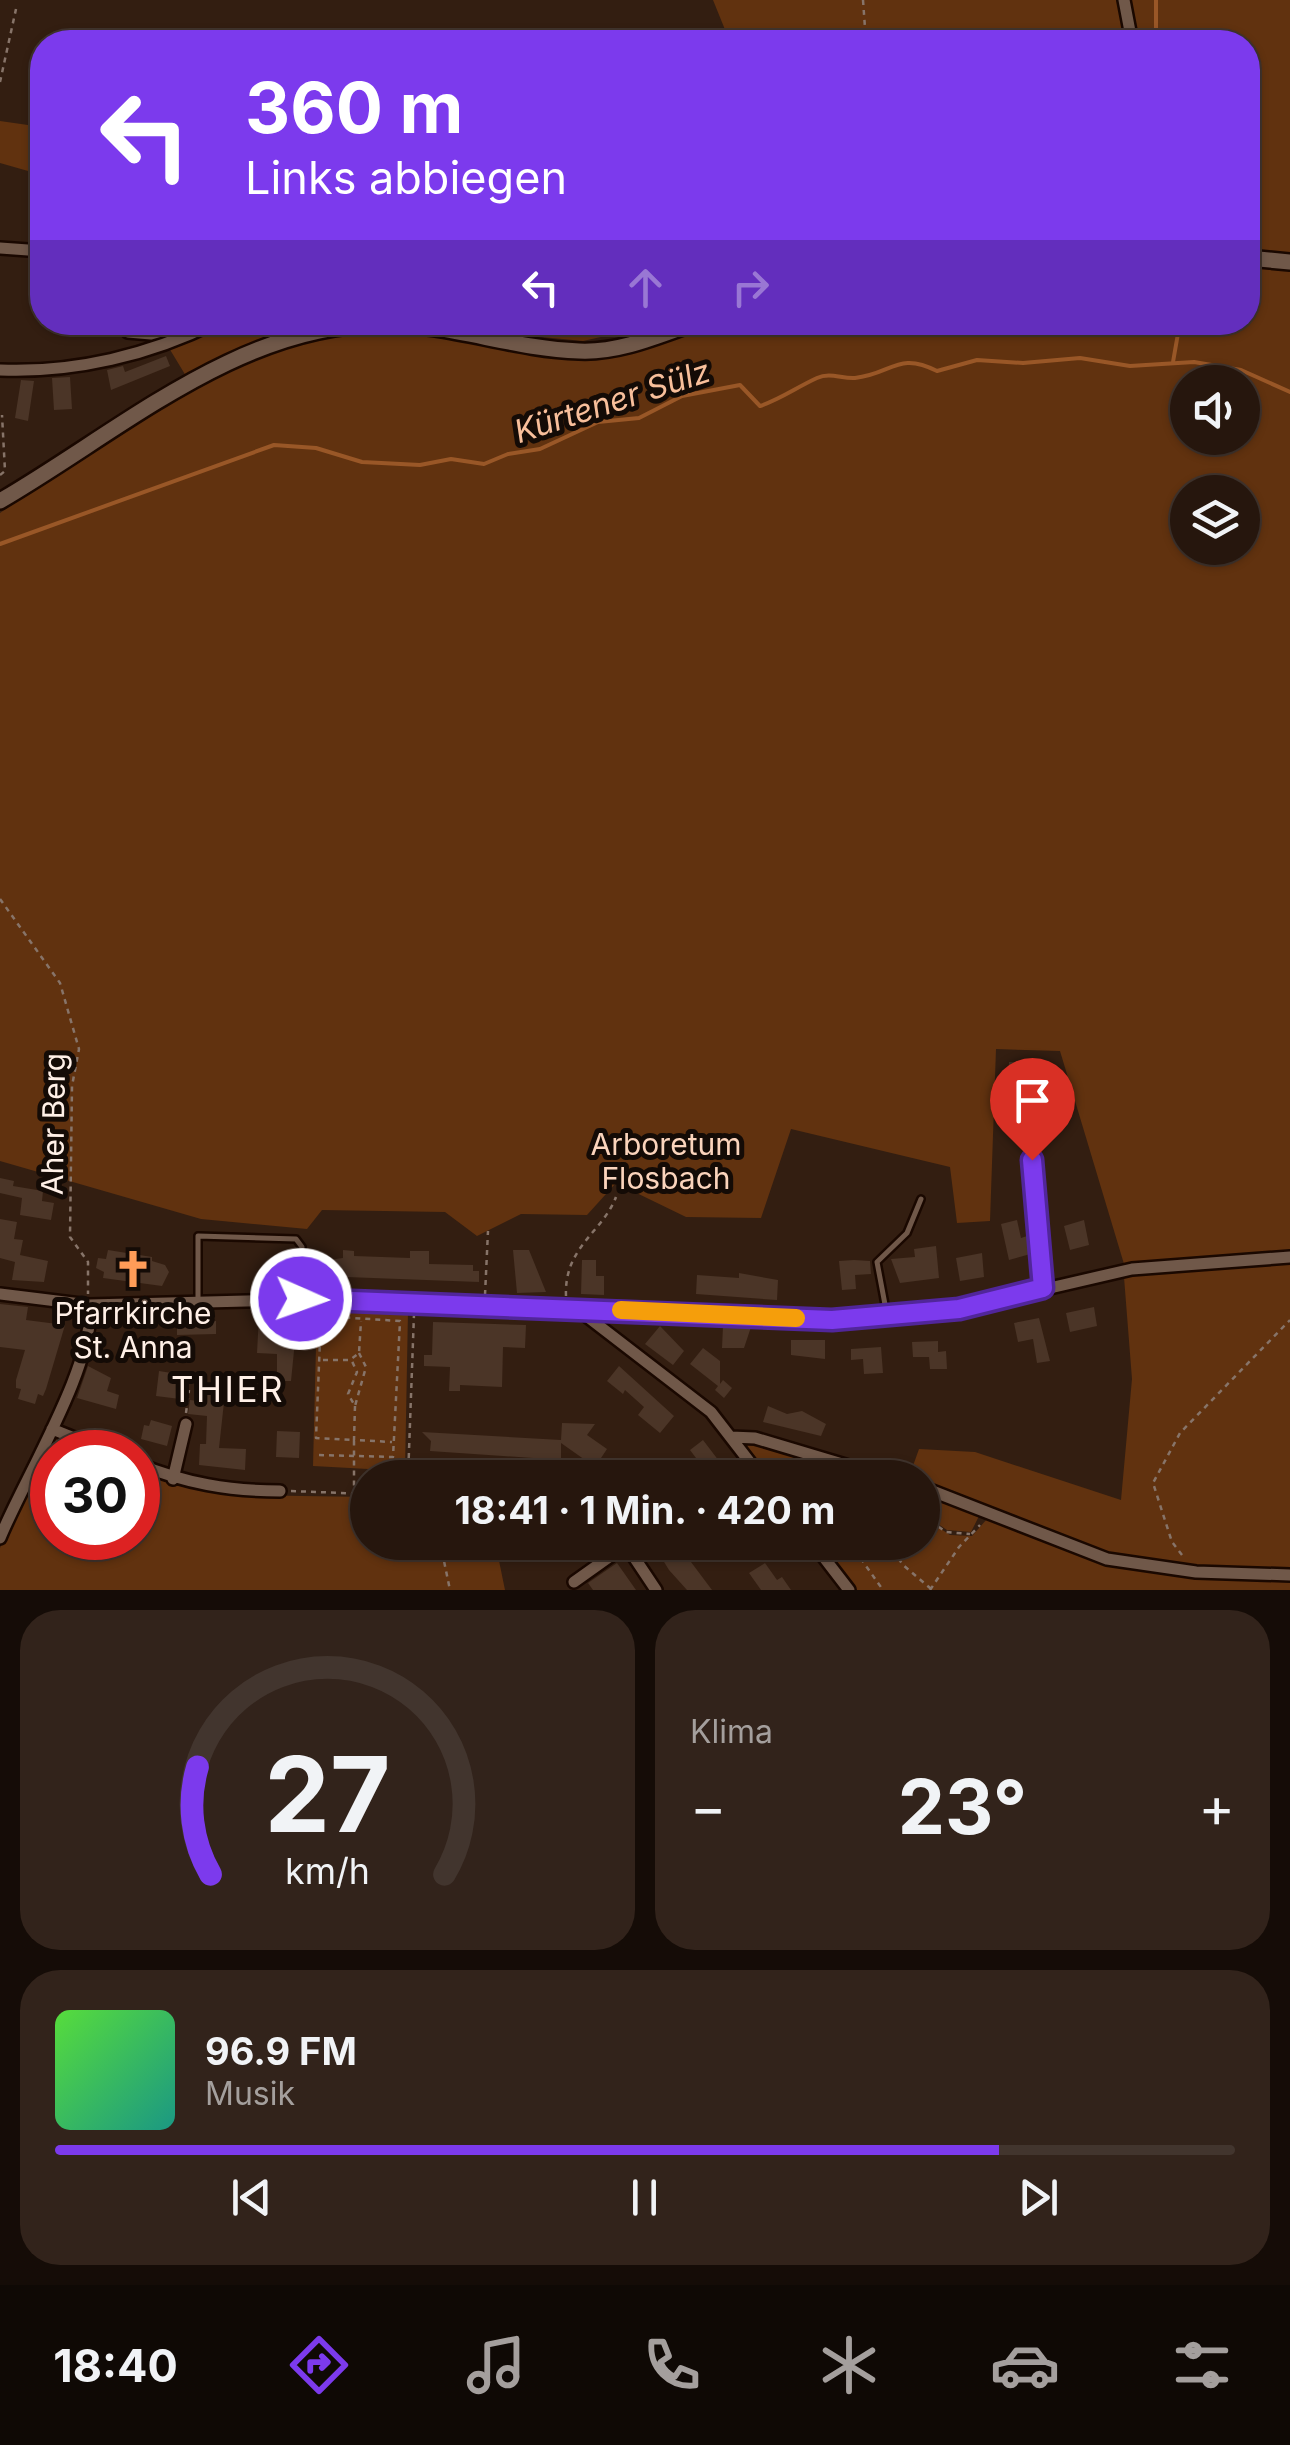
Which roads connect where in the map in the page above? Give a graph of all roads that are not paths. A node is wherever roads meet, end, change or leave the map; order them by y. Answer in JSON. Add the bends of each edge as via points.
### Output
{"nodes":[{"id":1,"x":1124,"y":0,"type":"edge"},
{"id":2,"x":1130,"y":30,"type":"edge"},
{"id":3,"x":0,"y":248,"type":"edge"},
{"id":4,"x":30,"y":250,"type":"edge"},
{"id":5,"x":1260,"y":259,"type":"edge"},
{"id":6,"x":1290,"y":262,"type":"edge"},
{"id":7,"x":189,"y":335,"type":"edge"},
{"id":8,"x":297,"y":335,"type":"edge"},
{"id":9,"x":466,"y":335,"type":"edge"},
{"id":10,"x":659,"y":335,"type":"edge"},
{"id":11,"x":0,"y":370,"type":"edge"},
{"id":12,"x":0,"y":501,"type":"edge"},
{"id":13,"x":1032,"y":1160,"type":"dead end"},
{"id":14,"x":921,"y":1200,"type":"dead end"},
{"id":15,"x":1290,"y":1257,"type":"edge"},
{"id":16,"x":1043,"y":1288,"type":"junction"},
{"id":17,"x":0,"y":1294,"type":"edge"},
{"id":18,"x":301,"y":1299,"type":"junction"},
{"id":19,"x":198,"y":1302,"type":"junction"},
{"id":20,"x":88,"y":1306,"type":"junction"},
{"id":21,"x":571,"y":1308,"type":"junction"},
{"id":22,"x":887,"y":1317,"type":"junction"},
{"id":23,"x":186,"y":1424,"type":"road end"},
{"id":24,"x":52,"y":1429,"type":"joint"},
{"id":25,"x":731,"y":1436,"type":"junction"},
{"id":26,"x":749,"y":1460,"type":"edge"},
{"id":27,"x":829,"y":1460,"type":"edge"},
{"id":28,"x":160,"y":1473,"type":"edge"},
{"id":29,"x":173,"y":1478,"type":"junction"},
{"id":30,"x":280,"y":1491,"type":"road end"},
{"id":31,"x":940,"y":1495,"type":"edge"},
{"id":32,"x":0,"y":1538,"type":"edge"},
{"id":33,"x":604,"y":1560,"type":"edge"},
{"id":34,"x":636,"y":1560,"type":"edge"},
{"id":35,"x":826,"y":1560,"type":"edge"},
{"id":36,"x":1290,"y":1575,"type":"edge"},
{"id":37,"x":574,"y":1582,"type":"dead end"},
{"id":38,"x":847,"y":1588,"type":"edge"},
{"id":39,"x":656,"y":1590,"type":"edge"}],
"edges":[{"from":1,"to":2,"type":"street"},
{"from":3,"to":4,"type":"street"},
{"from":5,"to":6,"type":"main road"},
{"from":7,"to":11,"type":"street","via":[[120,357]]},
{"from":8,"to":12,"type":"main road","via":[[192,383]]},
{"from":9,"to":10,"type":"main road","via":[[581,352]]},
{"from":13,"to":16,"type":"lane"},
{"from":14,"to":22,"type":"lane","via":[[907,1233],[877,1262]]},
{"from":15,"to":16,"type":"street","via":[[1120,1271]]},
{"from":16,"to":22,"type":"street","via":[[959,1309]]},
{"from":17,"to":20,"type":"street"},
{"from":18,"to":19,"type":"street"},
{"from":18,"to":19,"type":"lane","via":[[302,1247],[296,1240],[198,1236]]},
{"from":18,"to":21,"type":"street"},
{"from":19,"to":20,"type":"street"},
{"from":20,"to":24,"type":"street","via":[[88,1332]]},
{"from":21,"to":22,"type":"street"},
{"from":21,"to":25,"type":"street","via":[[688,1392]]},
{"from":23,"to":29,"type":"street"},
{"from":24,"to":32,"type":"street"},
{"from":25,"to":26,"type":"street"},
{"from":25,"to":27,"type":"street"},
{"from":28,"to":29,"type":"street"},
{"from":29,"to":30,"type":"street","via":[[229,1491]]},
{"from":31,"to":36,"type":"street","via":[[1107,1559],[1196,1572]]},
{"from":33,"to":37,"type":"street"},
{"from":34,"to":39,"type":"street"},
{"from":35,"to":38,"type":"street"}]}
